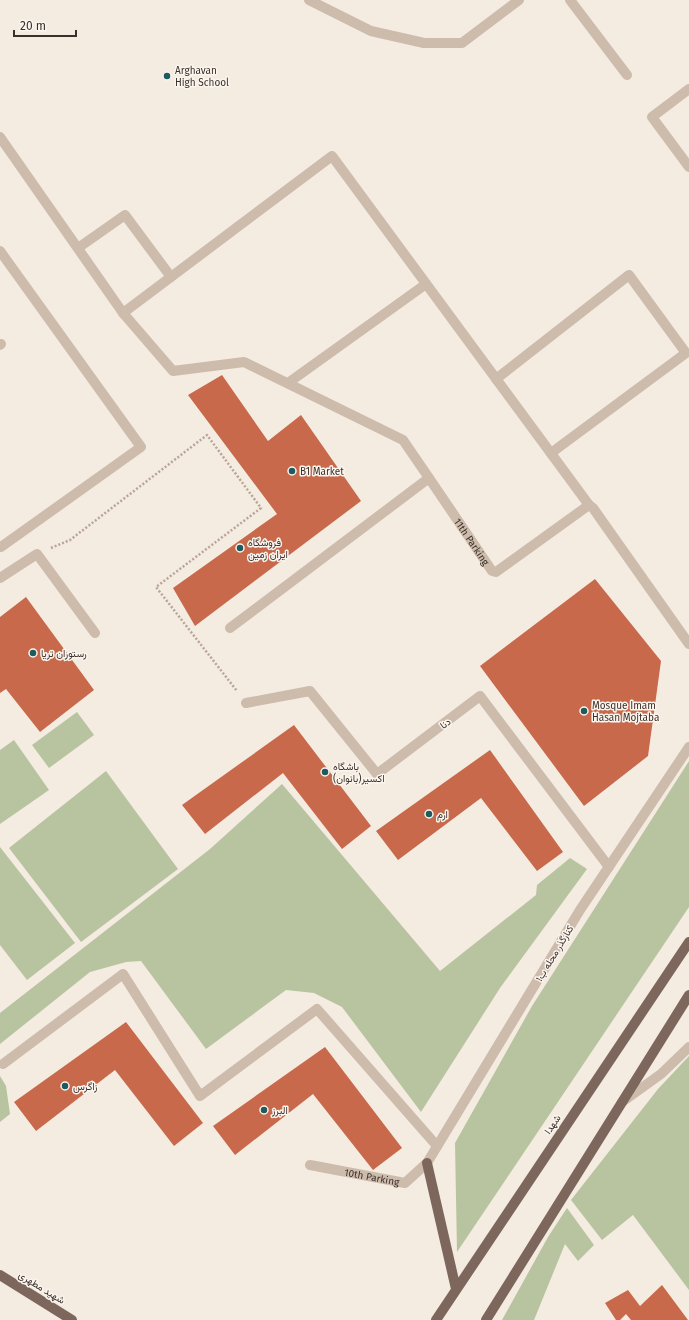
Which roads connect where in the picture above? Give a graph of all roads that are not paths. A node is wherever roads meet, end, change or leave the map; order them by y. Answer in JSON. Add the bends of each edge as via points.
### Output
{"nodes":[{"id":1,"x":309,"y":0,"type":"edge"},
{"id":2,"x":518,"y":0,"type":"edge"},
{"id":3,"x":570,"y":0,"type":"edge"},
{"id":4,"x":627,"y":76,"type":"dead end"},
{"id":5,"x":689,"y":89,"type":"edge"},
{"id":6,"x":0,"y":137,"type":"edge"},
{"id":7,"x":689,"y":167,"type":"edge"},
{"id":8,"x":78,"y":248,"type":"junction"},
{"id":9,"x":0,"y":251,"type":"edge"},
{"id":10,"x":171,"y":277,"type":"junction"},
{"id":11,"x":426,"y":284,"type":"junction"},
{"id":12,"x":123,"y":313,"type":"junction"},
{"id":13,"x":496,"y":378,"type":"junction"},
{"id":14,"x":288,"y":383,"type":"junction"},
{"id":15,"x":551,"y":453,"type":"junction"},
{"id":16,"x":429,"y":478,"type":"junction"},
{"id":17,"x":589,"y":505,"type":"junction"},
{"id":18,"x":1,"y":547,"type":"edge"},
{"id":19,"x":0,"y":578,"type":"edge"},
{"id":20,"x":230,"y":628,"type":"dead end"},
{"id":21,"x":95,"y":633,"type":"dead end"},
{"id":22,"x":688,"y":638,"type":"edge"},
{"id":23,"x":246,"y":703,"type":"road end"},
{"id":24,"x":689,"y":747,"type":"edge"},
{"id":25,"x":609,"y":867,"type":"junction"},
{"id":26,"x":689,"y":942,"type":"edge"},
{"id":27,"x":689,"y":995,"type":"edge"},
{"id":28,"x":689,"y":1047,"type":"edge"},
{"id":29,"x":3,"y":1064,"type":"dead end"},
{"id":30,"x":622,"y":1102,"type":"junction"},
{"id":31,"x":437,"y":1146,"type":"junction"},
{"id":32,"x":427,"y":1163,"type":"junction"},
{"id":33,"x":310,"y":1165,"type":"dead end"},
{"id":34,"x":0,"y":1275,"type":"edge"},
{"id":35,"x":456,"y":1289,"type":"junction"},
{"id":36,"x":72,"y":1320,"type":"edge"},
{"id":37,"x":436,"y":1320,"type":"edge"},
{"id":38,"x":486,"y":1320,"type":"edge"}],
"edges":[{"from":1,"to":2,"type":"street","via":[[371,31],[424,43],[462,43]]},
{"from":3,"to":4,"type":"street"},
{"from":5,"to":7,"type":"street","via":[[652,117]]},
{"from":6,"to":8,"type":"street"},
{"from":8,"to":10,"type":"street","via":[[125,215]]},
{"from":8,"to":12,"type":"street"},
{"from":9,"to":18,"type":"street","via":[[141,447]]},
{"from":10,"to":11,"type":"street","via":[[332,156]]},
{"from":10,"to":12,"type":"street"},
{"from":11,"to":13,"type":"street"},
{"from":11,"to":14,"type":"street"},
{"from":12,"to":14,"type":"street","via":[[173,371],[244,362]]},
{"from":13,"to":15,"type":"street"},
{"from":13,"to":15,"type":"street","via":[[629,275],[686,353]]},
{"from":14,"to":16,"type":"street","via":[[403,440]]},
{"from":15,"to":17,"type":"street"},
{"from":16,"to":17,"type":"street","name":"11th Parking","via":[[492,571],[496,572]]},
{"from":16,"to":20,"type":"street"},
{"from":17,"to":22,"type":"street"},
{"from":19,"to":21,"type":"street","via":[[37,554]]},
{"from":23,"to":25,"type":"street","name":"دنا","via":[[310,691],[377,774],[480,696]]},
{"from":24,"to":25,"type":"street","name":"کنارگذر محله ب۱"},
{"from":25,"to":31,"type":"street","name":"کنارگذر محله ب۱","via":[[580,910]]},
{"from":26,"to":35,"type":"main road","name":"شهدا"},
{"from":27,"to":30,"type":"main road"},
{"from":28,"to":30,"type":"street","via":[[661,1074]]},
{"from":29,"to":31,"type":"street","via":[[123,974],[200,1096],[317,1009]]},
{"from":30,"to":38,"type":"main road"},
{"from":31,"to":32,"type":"street","name":"کنارگذر محله ب۱"},
{"from":32,"to":33,"type":"street","name":"10th Parking","via":[[405,1183]]},
{"from":32,"to":35,"type":"main road"},
{"from":34,"to":36,"type":"main road","name":"شهید مطهری"},
{"from":35,"to":37,"type":"main road","name":"شهدا"}]}
